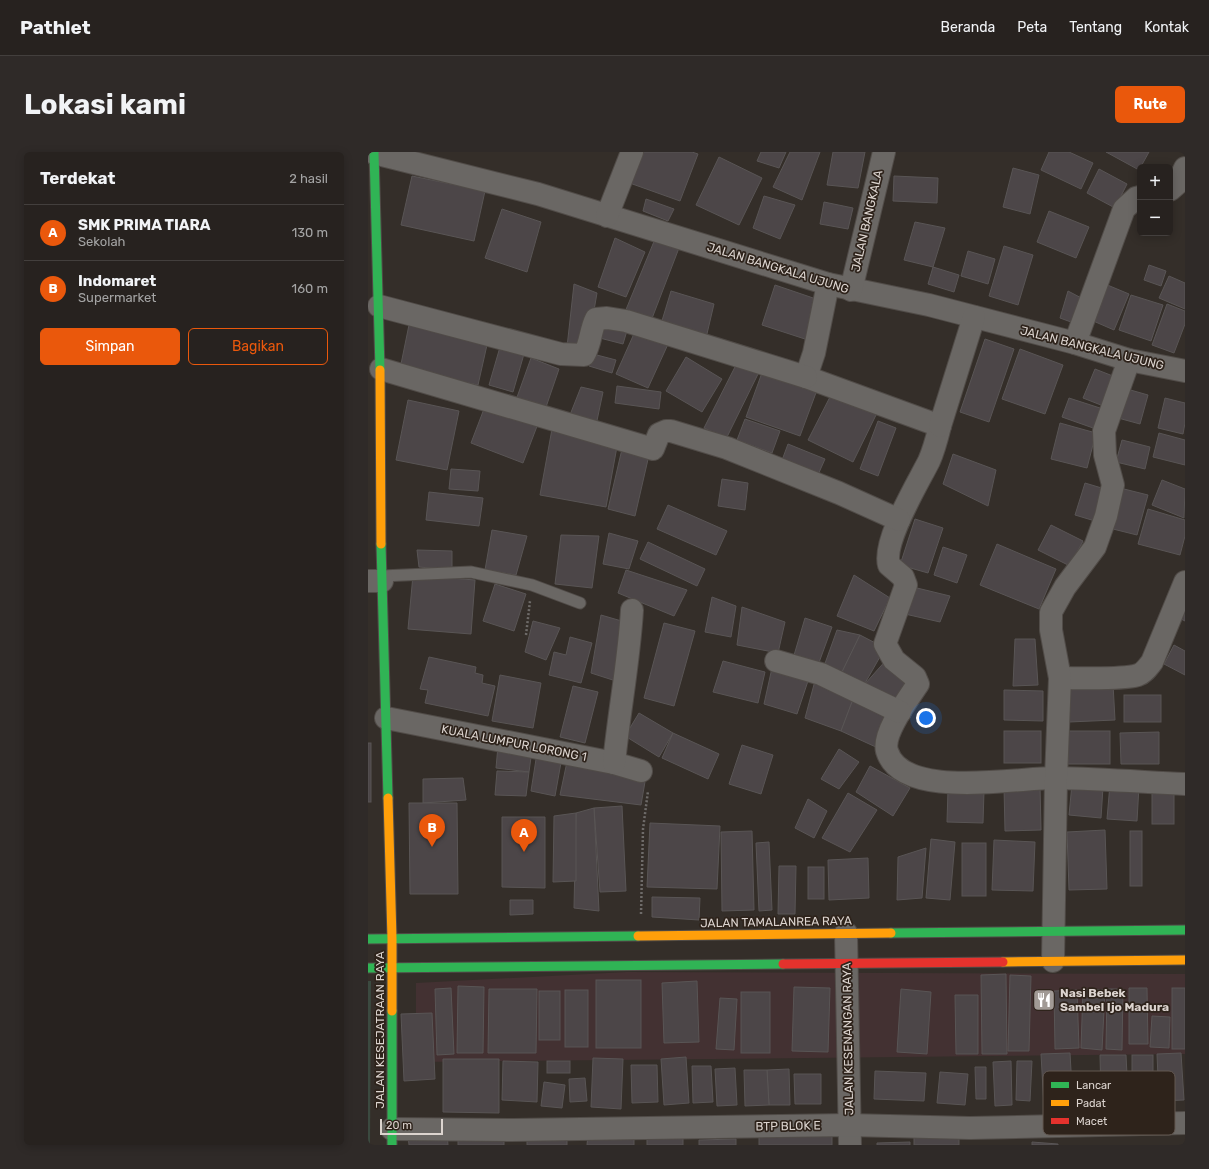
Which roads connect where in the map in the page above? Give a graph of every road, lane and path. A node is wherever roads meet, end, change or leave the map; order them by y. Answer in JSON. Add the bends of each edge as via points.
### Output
{"nodes":[{"id":1,"x":374,"y":152,"type":"edge"},
{"id":2,"x":632,"y":152,"type":"edge"},
{"id":3,"x":884,"y":152,"type":"edge"},
{"id":4,"x":1185,"y":168,"type":"edge"},
{"id":5,"x":1173,"y":187,"type":"edge"},
{"id":6,"x":1137,"y":198,"type":"edge"},
{"id":7,"x":607,"y":216,"type":"junction"},
{"id":8,"x":828,"y":284,"type":"junction"},
{"id":9,"x":851,"y":290,"type":"junction"},
{"id":10,"x":974,"y":317,"type":"junction"},
{"id":11,"x":376,"y":320,"type":"edge"},
{"id":12,"x":1075,"y":344,"type":"junction"},
{"id":13,"x":1129,"y":360,"type":"junction"},
{"id":14,"x":381,"y":369,"type":"junction"},
{"id":15,"x":1185,"y":371,"type":"edge"},
{"id":16,"x":806,"y":377,"type":"junction"},
{"id":17,"x":940,"y":426,"type":"junction"},
{"id":18,"x":899,"y":520,"type":"junction"},
{"id":19,"x":377,"y":579,"type":"edge"},
{"id":20,"x":1185,"y":582,"type":"edge"},
{"id":21,"x":532,"y":585,"type":"junction"},
{"id":22,"x":580,"y":604,"type":"dead end"},
{"id":23,"x":632,"y":610,"type":"dead end"},
{"id":24,"x":526,"y":635,"type":"dead end"},
{"id":25,"x":776,"y":661,"type":"dead end"},
{"id":26,"x":1060,"y":678,"type":"junction"},
{"id":27,"x":900,"y":712,"type":"junction"},
{"id":28,"x":386,"y":718,"type":"junction"},
{"id":29,"x":614,"y":763,"type":"junction"},
{"id":30,"x":641,"y":771,"type":"joint"},
{"id":31,"x":1056,"y":778,"type":"junction"},
{"id":32,"x":1185,"y":784,"type":"edge"},
{"id":33,"x":1054,"y":930,"type":"junction"},
{"id":34,"x":1185,"y":930,"type":"edge"},
{"id":35,"x":846,"y":933,"type":"junction"},
{"id":36,"x":641,"y":935,"type":"junction"},
{"id":37,"x":392,"y":938,"type":"junction"},
{"id":38,"x":368,"y":939,"type":"edge"},
{"id":39,"x":1185,"y":960,"type":"edge"},
{"id":40,"x":1053,"y":961,"type":"junction"},
{"id":41,"x":847,"y":962,"type":"junction"},
{"id":42,"x":368,"y":968,"type":"edge"},
{"id":43,"x":391,"y":968,"type":"junction"},
{"id":44,"x":1185,"y":1123,"type":"edge"},
{"id":45,"x":1175,"y":1124,"type":"edge"},
{"id":46,"x":1043,"y":1132,"type":"edge"},
{"id":47,"x":850,"y":1135,"type":"edge"},
{"id":48,"x":970,"y":1136,"type":"edge"},
{"id":49,"x":392,"y":1137,"type":"edge"},
{"id":50,"x":513,"y":1137,"type":"edge"}],
"edges":[{"from":1,"to":7,"type":"street","name":"JALAN BANGKALA UJUNG","via":[[538,194]]},
{"from":1,"to":11,"type":"main road","name":"JALAN KESEJATRAAN RAYA"},
{"from":2,"to":7,"type":"street"},
{"from":3,"to":9,"type":"street","name":"JALAN BANGKALA"},
{"from":4,"to":5,"type":"street"},
{"from":6,"to":12,"type":"street","via":[[1124,209]]},
{"from":7,"to":8,"type":"street","name":"JALAN BANGKALA UJUNG"},
{"from":8,"to":9,"type":"street","name":"JALAN BANGKALA UJUNG"},
{"from":8,"to":16,"type":"street","via":[[814,353]]},
{"from":9,"to":10,"type":"street","name":"JALAN BANGKALA UJUNG","via":[[929,305]]},
{"from":10,"to":12,"type":"street","name":"JALAN BANGKALA UJUNG"},
{"from":10,"to":17,"type":"street"},
{"from":11,"to":14,"type":"main road","name":"JALAN KESEJATRAAN RAYA"},
{"from":11,"to":16,"type":"street","via":[[575,356],[584,355],[590,344],[596,319],[606,318],[626,321]]},
{"from":12,"to":13,"type":"street","name":"JALAN BANGKALA UJUNG"},
{"from":13,"to":15,"type":"street","name":"JALAN BANGKALA UJUNG"},
{"from":13,"to":26,"type":"street","via":[[1104,431],[1105,455],[1113,485],[1106,516],[1095,547],[1065,587],[1051,612],[1051,630]]},
{"from":14,"to":18,"type":"street","via":[[653,449],[659,434],[671,431],[727,448]]},
{"from":14,"to":19,"type":"main road","name":"JALAN KESEJATRAAN RAYA"},
{"from":16,"to":17,"type":"street"},
{"from":17,"to":18,"type":"street","via":[[931,455]]},
{"from":18,"to":27,"type":"street","via":[[888,560],[889,565],[903,577],[906,585],[885,644],[894,660],[916,677],[918,684]]},
{"from":19,"to":21,"type":"lane","via":[[471,572]]},
{"from":19,"to":28,"type":"main road","name":"JALAN KESEJATRAAN RAYA"},
{"from":20,"to":26,"type":"street","via":[[1152,662],[1139,675]]},
{"from":21,"to":22,"type":"lane"},
{"from":21,"to":24,"type":"path"},
{"from":23,"to":29,"type":"street"},
{"from":25,"to":27,"type":"street","via":[[821,674]]},
{"from":26,"to":31,"type":"street"},
{"from":27,"to":31,"type":"street","via":[[887,738],[887,752],[898,768],[915,776],[930,781],[952,783]]},
{"from":28,"to":29,"type":"street","name":"KUALA LUMPUR LORONG 1"},
{"from":28,"to":37,"type":"main road","name":"JALAN KESEJATRAAN RAYA"},
{"from":29,"to":30,"type":"street","name":"KUALA LUMPUR LORONG 1"},
{"from":30,"to":36,"type":"path","via":[[647,774],[649,779],[643,829]]},
{"from":31,"to":32,"type":"street"},
{"from":31,"to":33,"type":"street"},
{"from":33,"to":34,"type":"main road","name":"JALAN TAMALANREA RAYA"},
{"from":33,"to":35,"type":"main road","name":"JALAN TAMALANREA RAYA"},
{"from":33,"to":40,"type":"street"},
{"from":35,"to":36,"type":"main road","name":"JALAN TAMALANREA RAYA"},
{"from":35,"to":41,"type":"street","name":"JALAN KESENANGAN RAYA"},
{"from":36,"to":37,"type":"main road","name":"JALAN TAMALANREA RAYA"},
{"from":37,"to":38,"type":"main road","name":"JALAN TAMALANREA RAYA"},
{"from":37,"to":43,"type":"main road","name":"JALAN KESEJATRAAN RAYA"},
{"from":39,"to":40,"type":"main road"},
{"from":40,"to":41,"type":"main road"},
{"from":41,"to":43,"type":"main road"},
{"from":41,"to":47,"type":"street","name":"JALAN KESENANGAN RAYA"},
{"from":42,"to":43,"type":"main road"},
{"from":43,"to":49,"type":"main road","name":"JALAN KESEJATRAAN RAYA"},
{"from":44,"to":45,"type":"street","name":"BTP BLOK E"},
{"from":46,"to":48,"type":"street","name":"BTP BLOK E"},
{"from":47,"to":48,"type":"street","name":"BTP BLOK E"},
{"from":47,"to":50,"type":"street","name":"BTP BLOK E"},
{"from":49,"to":50,"type":"street","name":"BTP BLOK E"}]}
